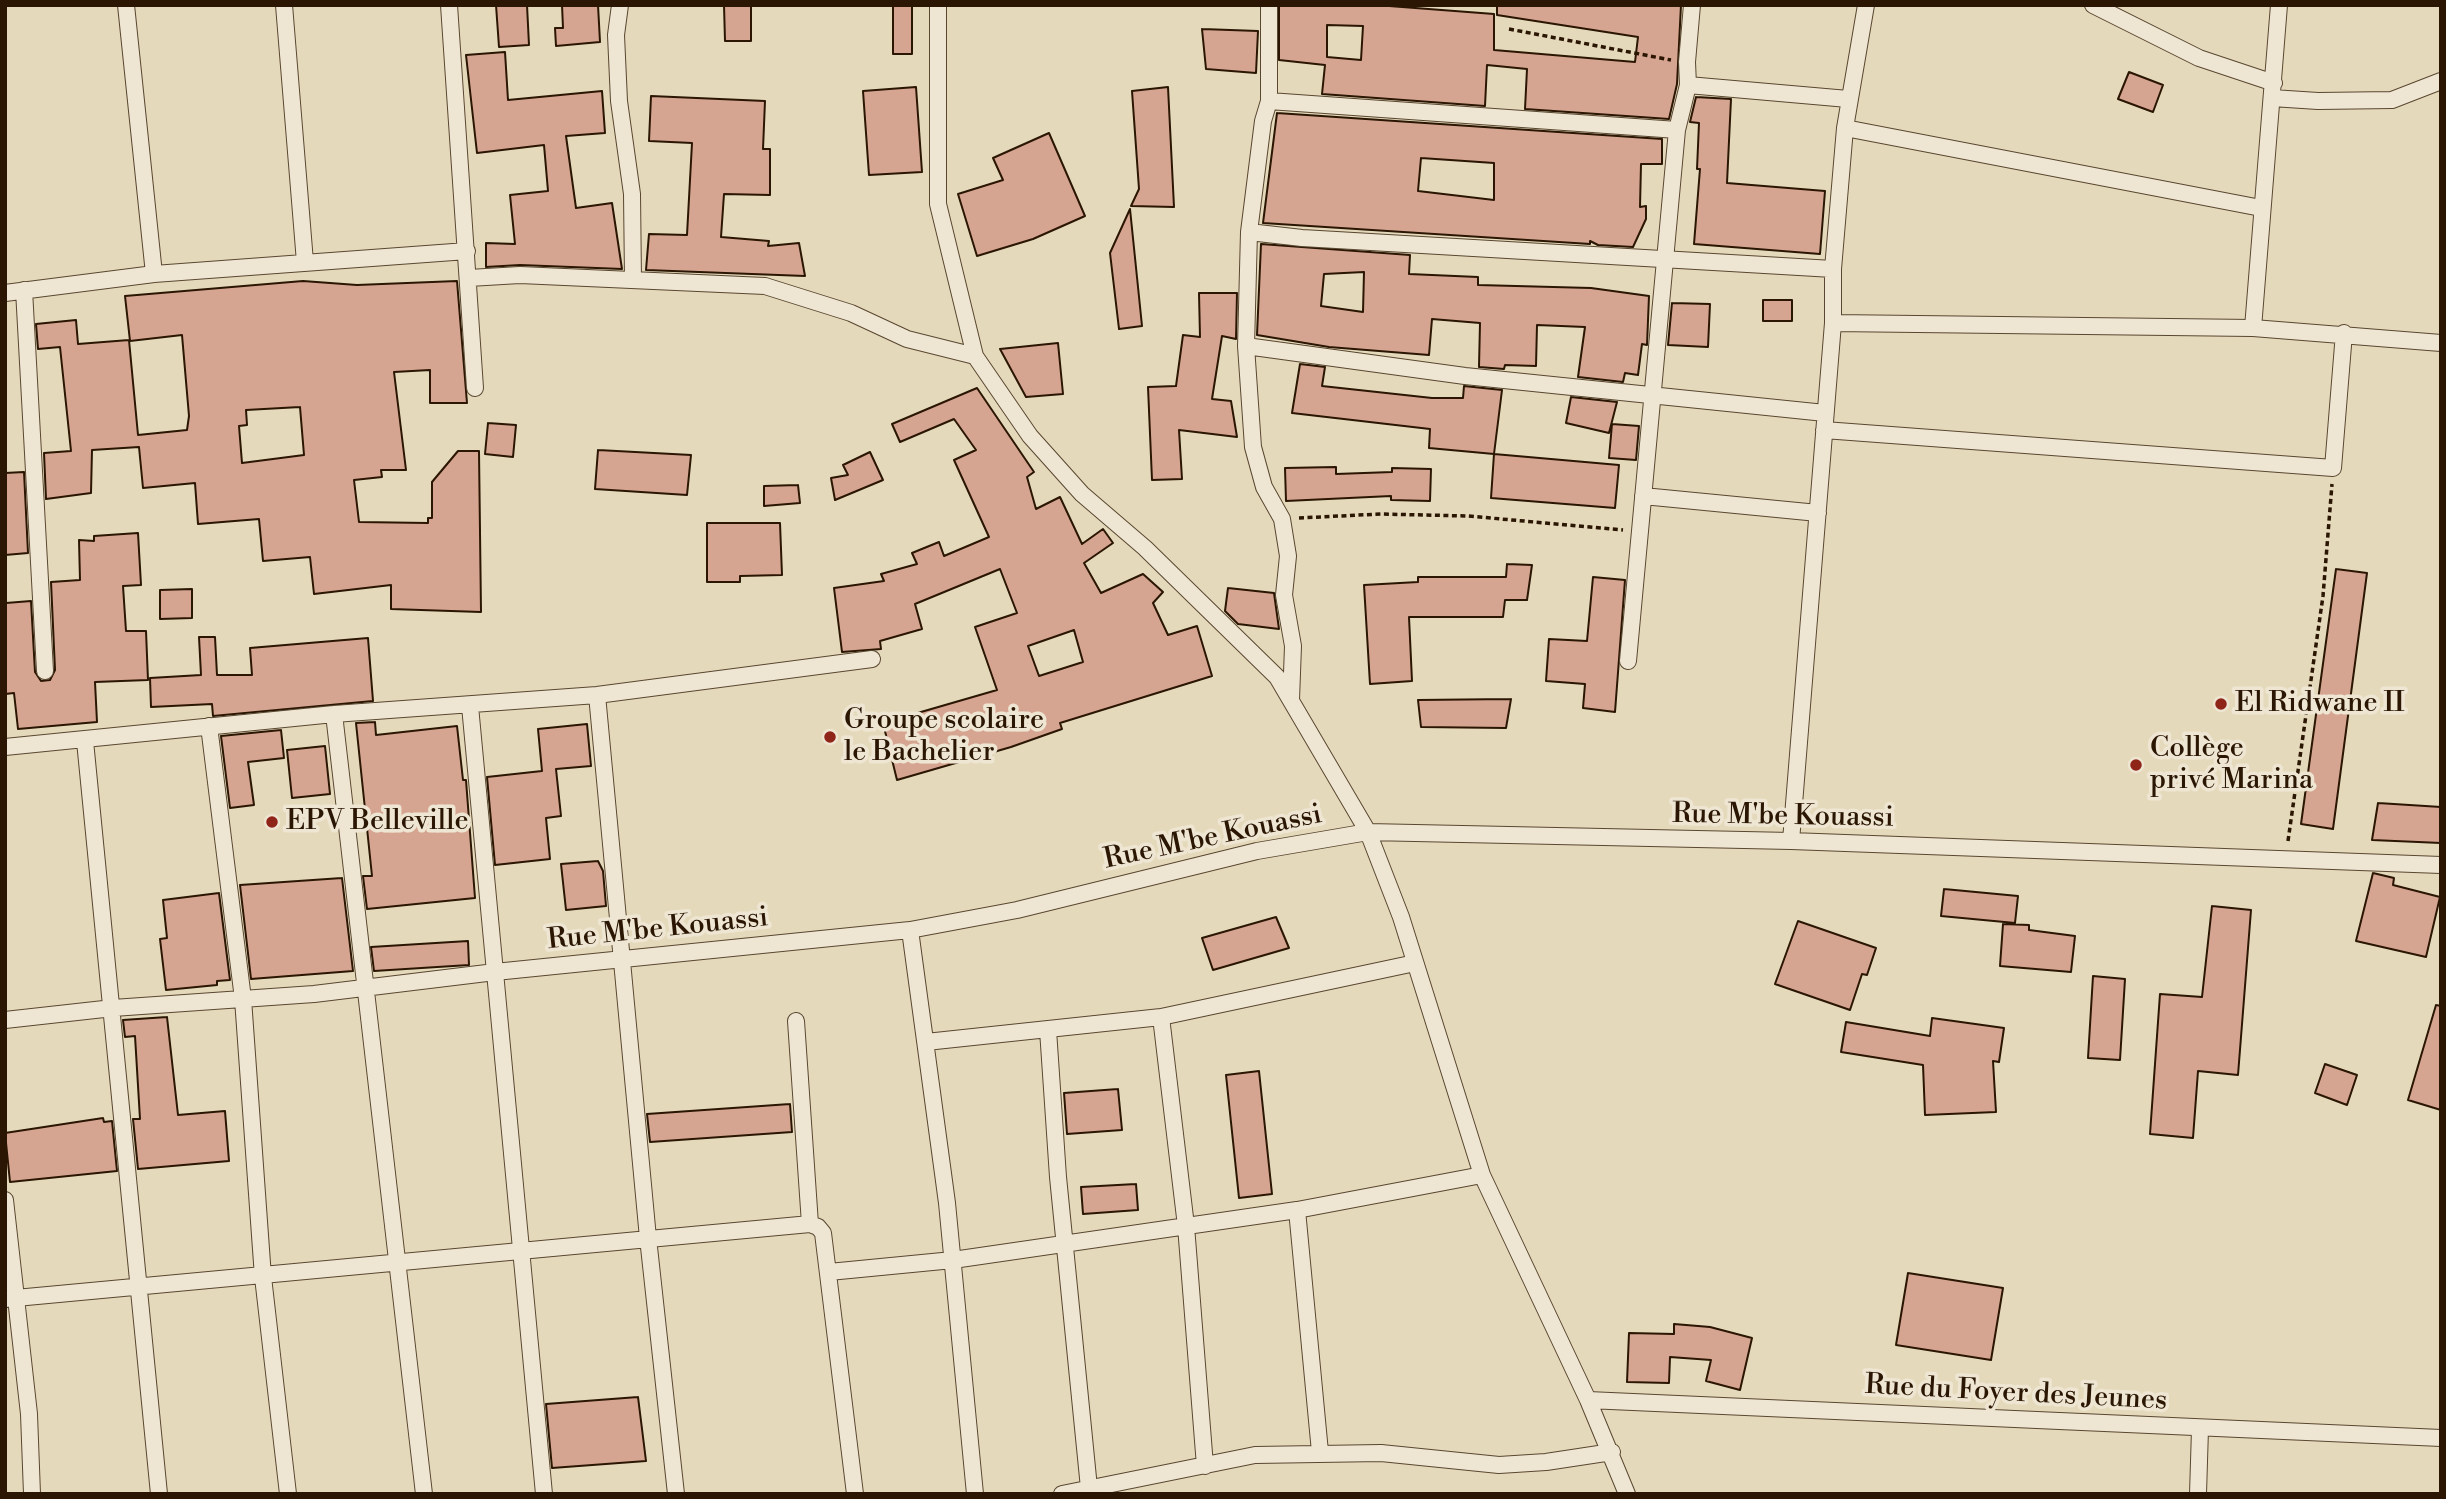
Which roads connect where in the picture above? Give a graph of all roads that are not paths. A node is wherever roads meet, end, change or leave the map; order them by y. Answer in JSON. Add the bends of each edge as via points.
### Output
{"nodes":[{"id":1,"x":127,"y":5,"type":"edge"},
{"id":2,"x":284,"y":5,"type":"edge"},
{"id":3,"x":449,"y":5,"type":"edge"},
{"id":4,"x":620,"y":5,"type":"edge"},
{"id":5,"x":938,"y":5,"type":"edge"},
{"id":6,"x":1269,"y":5,"type":"edge"},
{"id":7,"x":1692,"y":5,"type":"edge"},
{"id":8,"x":1866,"y":5,"type":"edge"},
{"id":9,"x":2093,"y":5,"type":"edge"},
{"id":10,"x":2279,"y":5,"type":"edge"},
{"id":11,"x":2441,"y":81,"type":"edge"},
{"id":12,"x":1688,"y":85,"type":"junction"},
{"id":13,"x":2273,"y":91,"type":"junction"},
{"id":14,"x":1848,"y":99,"type":"junction"},
{"id":15,"x":1269,"y":101,"type":"junction"},
{"id":16,"x":1844,"y":128,"type":"junction"},
{"id":17,"x":1677,"y":130,"type":"junction"},
{"id":18,"x":2261,"y":208,"type":"junction"},
{"id":19,"x":1248,"y":232,"type":"junction"},
{"id":20,"x":467,"y":251,"type":"junction"},
{"id":21,"x":1664,"y":260,"type":"junction"},
{"id":22,"x":305,"y":262,"type":"junction"},
{"id":23,"x":1833,"y":269,"type":"junction"},
{"id":24,"x":154,"y":274,"type":"junction"},
{"id":25,"x":469,"y":278,"type":"junction"},
{"id":26,"x":633,"y":279,"type":"junction"},
{"id":27,"x":24,"y":290,"type":"junction"},
{"id":28,"x":5,"y":293,"type":"edge"},
{"id":29,"x":1832,"y":323,"type":"junction"},
{"id":30,"x":2253,"y":328,"type":"junction"},
{"id":31,"x":2344,"y":333,"type":"junction"},
{"id":32,"x":2441,"y":343,"type":"edge"},
{"id":33,"x":1246,"y":346,"type":"junction"},
{"id":34,"x":975,"y":356,"type":"junction"},
{"id":35,"x":475,"y":388,"type":"dead end"},
{"id":36,"x":1651,"y":396,"type":"junction"},
{"id":37,"x":1825,"y":413,"type":"junction"},
{"id":38,"x":1824,"y":430,"type":"junction"},
{"id":39,"x":1643,"y":496,"type":"junction"},
{"id":40,"x":1818,"y":513,"type":"junction"},
{"id":41,"x":872,"y":659,"type":"dead end"},
{"id":42,"x":1628,"y":661,"type":"dead end"},
{"id":43,"x":45,"y":671,"type":"dead end"},
{"id":44,"x":597,"y":695,"type":"junction"},
{"id":45,"x":1290,"y":700,"type":"junction"},
{"id":46,"x":470,"y":706,"type":"junction"},
{"id":47,"x":334,"y":714,"type":"junction"},
{"id":48,"x":209,"y":726,"type":"junction"},
{"id":49,"x":85,"y":741,"type":"junction"},
{"id":50,"x":5,"y":747,"type":"edge"},
{"id":51,"x":1368,"y":832,"type":"junction"},
{"id":52,"x":1791,"y":841,"type":"junction"},
{"id":53,"x":2441,"y":865,"type":"edge"},
{"id":54,"x":910,"y":930,"type":"junction"},
{"id":55,"x":624,"y":959,"type":"junction"},
{"id":56,"x":1415,"y":963,"type":"junction"},
{"id":57,"x":495,"y":972,"type":"junction"},
{"id":58,"x":368,"y":988,"type":"junction"},
{"id":59,"x":243,"y":999,"type":"junction"},
{"id":60,"x":113,"y":1008,"type":"junction"},
{"id":61,"x":1161,"y":1017,"type":"junction"},
{"id":62,"x":5,"y":1020,"type":"edge"},
{"id":63,"x":796,"y":1021,"type":"dead end"},
{"id":64,"x":1048,"y":1030,"type":"junction"},
{"id":65,"x":926,"y":1042,"type":"junction"},
{"id":66,"x":1482,"y":1175,"type":"junction"},
{"id":67,"x":5,"y":1200,"type":"edge"},
{"id":68,"x":1297,"y":1210,"type":"junction"},
{"id":69,"x":810,"y":1224,"type":"junction"},
{"id":70,"x":1186,"y":1226,"type":"junction"},
{"id":71,"x":648,"y":1238,"type":"junction"},
{"id":72,"x":1064,"y":1244,"type":"junction"},
{"id":73,"x":521,"y":1250,"type":"junction"},
{"id":74,"x":953,"y":1260,"type":"junction"},
{"id":75,"x":397,"y":1262,"type":"junction"},
{"id":76,"x":829,"y":1272,"type":"junction"},
{"id":77,"x":262,"y":1277,"type":"junction"},
{"id":78,"x":139,"y":1286,"type":"junction"},
{"id":79,"x":10,"y":1299,"type":"edge"},
{"id":80,"x":1588,"y":1400,"type":"junction"},
{"id":81,"x":2200,"y":1429,"type":"junction"},
{"id":82,"x":2441,"y":1438,"type":"edge"},
{"id":83,"x":1320,"y":1452,"type":"junction"},
{"id":84,"x":1612,"y":1452,"type":"junction"},
{"id":85,"x":1205,"y":1466,"type":"junction"},
{"id":86,"x":1089,"y":1488,"type":"junction"},
{"id":87,"x":32,"y":1494,"type":"edge"},
{"id":88,"x":159,"y":1494,"type":"edge"},
{"id":89,"x":288,"y":1494,"type":"edge"},
{"id":90,"x":424,"y":1494,"type":"edge"},
{"id":91,"x":544,"y":1494,"type":"edge"},
{"id":92,"x":677,"y":1494,"type":"edge"},
{"id":93,"x":855,"y":1494,"type":"edge"},
{"id":94,"x":975,"y":1494,"type":"edge"},
{"id":95,"x":1062,"y":1494,"type":"edge"},
{"id":96,"x":1627,"y":1494,"type":"edge"},
{"id":97,"x":2198,"y":1494,"type":"edge"}],
"edges":[{"from":1,"to":24,"type":"street"},
{"from":2,"to":22,"type":"street"},
{"from":3,"to":20,"type":"street"},
{"from":4,"to":26,"type":"street","via":[[616,35],[632,194]]},
{"from":5,"to":34,"type":"street","via":[[938,204]]},
{"from":6,"to":15,"type":"street"},
{"from":7,"to":12,"type":"street"},
{"from":8,"to":14,"type":"street"},
{"from":9,"to":13,"type":"street"},
{"from":10,"to":13,"type":"street"},
{"from":11,"to":13,"type":"street","via":[[2392,100],[2318,102]]},
{"from":12,"to":14,"type":"street"},
{"from":12,"to":17,"type":"street"},
{"from":13,"to":18,"type":"street"},
{"from":14,"to":16,"type":"street"},
{"from":15,"to":17,"type":"street"},
{"from":15,"to":19,"type":"street"},
{"from":16,"to":18,"type":"street"},
{"from":16,"to":23,"type":"street"},
{"from":17,"to":21,"type":"street"},
{"from":18,"to":30,"type":"street"},
{"from":19,"to":21,"type":"street"},
{"from":19,"to":33,"type":"street"},
{"from":20,"to":22,"type":"street"},
{"from":20,"to":25,"type":"street"},
{"from":21,"to":23,"type":"street"},
{"from":21,"to":36,"type":"street"},
{"from":22,"to":24,"type":"street"},
{"from":23,"to":29,"type":"street"},
{"from":24,"to":27,"type":"street"},
{"from":25,"to":26,"type":"street"},
{"from":25,"to":35,"type":"street"},
{"from":26,"to":34,"type":"street","via":[[765,286],[851,313],[907,339]]},
{"from":27,"to":28,"type":"street"},
{"from":27,"to":43,"type":"street"},
{"from":29,"to":30,"type":"street"},
{"from":29,"to":37,"type":"street"},
{"from":30,"to":31,"type":"street"},
{"from":31,"to":32,"type":"street"},
{"from":31,"to":38,"type":"street","via":[[2333,468]]},
{"from":33,"to":36,"type":"street"},
{"from":33,"to":45,"type":"street","via":[[1253,447],[1264,487],[1282,519],[1288,556],[1284,595],[1293,646]]},
{"from":34,"to":45,"type":"street","via":[[1030,436],[1082,494],[1145,548],[1277,677]]},
{"from":36,"to":37,"type":"street"},
{"from":36,"to":39,"type":"street"},
{"from":37,"to":38,"type":"street"},
{"from":38,"to":40,"type":"street"},
{"from":39,"to":40,"type":"street"},
{"from":39,"to":42,"type":"street"},
{"from":40,"to":52,"type":"street"},
{"from":41,"to":44,"type":"street"},
{"from":44,"to":46,"type":"street"},
{"from":44,"to":55,"type":"street"},
{"from":45,"to":51,"type":"street"},
{"from":46,"to":47,"type":"street"},
{"from":46,"to":57,"type":"street"},
{"from":47,"to":48,"type":"street"},
{"from":47,"to":58,"type":"street"},
{"from":48,"to":49,"type":"street"},
{"from":48,"to":59,"type":"street"},
{"from":49,"to":50,"type":"street"},
{"from":49,"to":60,"type":"street"},
{"from":51,"to":52,"type":"street","name":"Rue M'be Kouassi"},
{"from":51,"to":54,"type":"street","name":"Rue M'be Kouassi","via":[[1257,851],[1017,910]]},
{"from":51,"to":56,"type":"street"},
{"from":52,"to":53,"type":"street","name":"Rue M'be Kouassi"},
{"from":54,"to":55,"type":"street","name":"Rue M'be Kouassi"},
{"from":54,"to":65,"type":"street"},
{"from":55,"to":57,"type":"street","name":"Rue M'be Kouassi"},
{"from":55,"to":71,"type":"street"},
{"from":56,"to":61,"type":"street"},
{"from":56,"to":66,"type":"street"},
{"from":57,"to":58,"type":"street","name":"Rue M'be Kouassi"},
{"from":57,"to":73,"type":"street"},
{"from":58,"to":59,"type":"street","name":"Rue M'be Kouassi"},
{"from":58,"to":75,"type":"street"},
{"from":59,"to":60,"type":"street","name":"Rue M'be Kouassi"},
{"from":59,"to":77,"type":"street"},
{"from":60,"to":62,"type":"street","name":"Rue M'be Kouassi"},
{"from":60,"to":78,"type":"street"},
{"from":61,"to":64,"type":"street"},
{"from":61,"to":70,"type":"street"},
{"from":63,"to":69,"type":"street"},
{"from":64,"to":65,"type":"street"},
{"from":64,"to":72,"type":"street"},
{"from":65,"to":74,"type":"street"},
{"from":66,"to":68,"type":"street"},
{"from":66,"to":80,"type":"street"},
{"from":67,"to":79,"type":"street"},
{"from":68,"to":70,"type":"street"},
{"from":68,"to":83,"type":"street"},
{"from":69,"to":71,"type":"street"},
{"from":69,"to":76,"type":"street","via":[[823,1233]]},
{"from":70,"to":72,"type":"street"},
{"from":70,"to":85,"type":"street"},
{"from":71,"to":73,"type":"street"},
{"from":71,"to":92,"type":"street"},
{"from":72,"to":74,"type":"street"},
{"from":72,"to":86,"type":"street"},
{"from":73,"to":75,"type":"street"},
{"from":73,"to":91,"type":"street"},
{"from":74,"to":76,"type":"street"},
{"from":74,"to":94,"type":"street"},
{"from":75,"to":77,"type":"street"},
{"from":75,"to":90,"type":"street"},
{"from":76,"to":93,"type":"street"},
{"from":77,"to":78,"type":"street"},
{"from":77,"to":89,"type":"street"},
{"from":78,"to":79,"type":"street"},
{"from":78,"to":88,"type":"street"},
{"from":79,"to":87,"type":"street","via":[[29,1415]]},
{"from":80,"to":81,"type":"street","name":"Rue du Foyer des Jeunes"},
{"from":80,"to":84,"type":"street"},
{"from":81,"to":82,"type":"street","name":"Rue du Foyer des Jeunes"},
{"from":81,"to":97,"type":"street"},
{"from":83,"to":84,"type":"street","via":[[1499,1465]]},
{"from":83,"to":85,"type":"street","via":[[1255,1455]]},
{"from":84,"to":96,"type":"street"},
{"from":85,"to":86,"type":"street"},
{"from":86,"to":95,"type":"street"}]}
